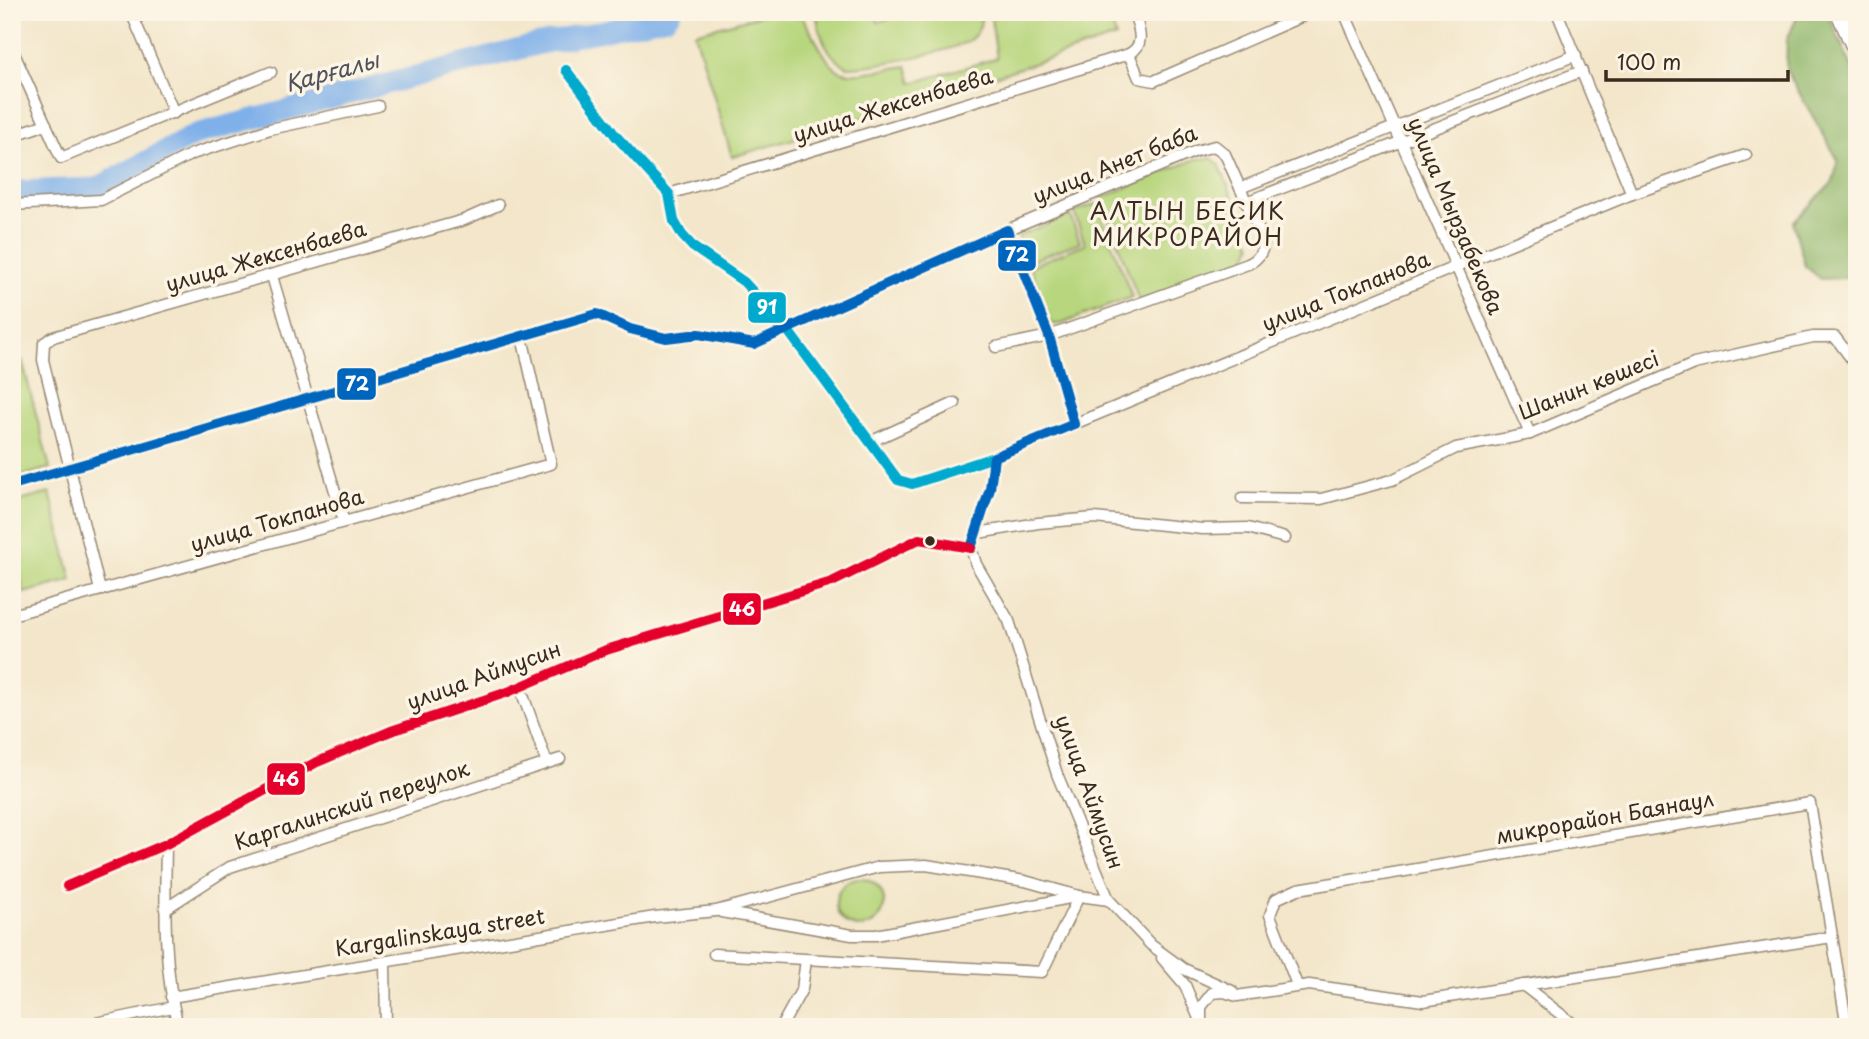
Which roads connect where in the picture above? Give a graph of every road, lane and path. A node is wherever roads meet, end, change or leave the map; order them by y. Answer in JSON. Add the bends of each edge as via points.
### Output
{"nodes":[{"id":1,"x":131,"y":12,"type":"edge"},
{"id":2,"x":1134,"y":12,"type":"edge"},
{"id":3,"x":1312,"y":12,"type":"edge"},
{"id":4,"x":1344,"y":12,"type":"edge"},
{"id":5,"x":1557,"y":12,"type":"edge"},
{"id":6,"x":1840,"y":12,"type":"edge"},
{"id":7,"x":12,"y":49,"type":"edge"},
{"id":8,"x":1857,"y":50,"type":"edge"},
{"id":9,"x":1129,"y":54,"type":"junction"},
{"id":10,"x":1576,"y":55,"type":"junction"},
{"id":11,"x":566,"y":70,"type":"dead end"},
{"id":12,"x":1582,"y":71,"type":"junction"},
{"id":13,"x":271,"y":72,"type":"dead end"},
{"id":14,"x":378,"y":106,"type":"dead end"},
{"id":15,"x":174,"y":113,"type":"junction"},
{"id":16,"x":46,"y":124,"type":"junction"},
{"id":17,"x":1395,"y":127,"type":"junction"},
{"id":18,"x":12,"y":136,"type":"edge"},
{"id":19,"x":1402,"y":142,"type":"junction"},
{"id":20,"x":1746,"y":155,"type":"dead end"},
{"id":21,"x":1240,"y":188,"type":"junction"},
{"id":22,"x":669,"y":194,"type":"junction"},
{"id":23,"x":1632,"y":194,"type":"junction"},
{"id":24,"x":1247,"y":202,"type":"junction"},
{"id":25,"x":12,"y":205,"type":"edge"},
{"id":26,"x":498,"y":205,"type":"dead end"},
{"id":27,"x":1009,"y":235,"type":"junction"},
{"id":28,"x":1456,"y":268,"type":"junction"},
{"id":29,"x":272,"y":276,"type":"junction"},
{"id":30,"x":786,"y":328,"type":"junction"},
{"id":31,"x":1049,"y":336,"type":"junction"},
{"id":32,"x":522,"y":337,"type":"junction"},
{"id":33,"x":996,"y":347,"type":"dead end"},
{"id":34,"x":1857,"y":366,"type":"edge"},
{"id":35,"x":306,"y":400,"type":"junction"},
{"id":36,"x":955,"y":403,"type":"dead end"},
{"id":37,"x":1072,"y":419,"type":"junction"},
{"id":38,"x":1530,"y":434,"type":"junction"},
{"id":39,"x":870,"y":442,"type":"junction"},
{"id":40,"x":994,"y":457,"type":"junction"},
{"id":41,"x":68,"y":469,"type":"junction"},
{"id":42,"x":12,"y":485,"type":"edge"},
{"id":43,"x":1242,"y":498,"type":"dead end"},
{"id":44,"x":344,"y":522,"type":"junction"},
{"id":45,"x":978,"y":533,"type":"junction"},
{"id":46,"x":1285,"y":538,"type":"dead end"},
{"id":47,"x":971,"y":548,"type":"junction"},
{"id":48,"x":100,"y":590,"type":"junction"},
{"id":49,"x":12,"y":615,"type":"edge"},
{"id":50,"x":520,"y":687,"type":"junction"},
{"id":51,"x":560,"y":759,"type":"dead end"},
{"id":52,"x":547,"y":763,"type":"junction"},
{"id":53,"x":166,"y":844,"type":"junction"},
{"id":54,"x":68,"y":886,"type":"dead end"},
{"id":55,"x":1079,"y":896,"type":"junction"},
{"id":56,"x":1110,"y":900,"type":"junction"},
{"id":57,"x":165,"y":909,"type":"junction"},
{"id":58,"x":716,"y":911,"type":"junction"},
{"id":59,"x":1832,"y":937,"type":"junction"},
{"id":60,"x":1151,"y":945,"type":"junction"},
{"id":61,"x":714,"y":954,"type":"dead end"},
{"id":62,"x":806,"y":960,"type":"junction"},
{"id":63,"x":385,"y":962,"type":"junction"},
{"id":64,"x":1297,"y":985,"type":"junction"},
{"id":65,"x":1523,"y":985,"type":"junction"},
{"id":66,"x":1237,"y":996,"type":"junction"},
{"id":67,"x":172,"y":1002,"type":"junction"},
{"id":68,"x":76,"y":1027,"type":"edge"},
{"id":69,"x":178,"y":1027,"type":"edge"},
{"id":70,"x":386,"y":1027,"type":"edge"},
{"id":71,"x":781,"y":1027,"type":"edge"},
{"id":72,"x":1201,"y":1027,"type":"edge"},
{"id":73,"x":1577,"y":1027,"type":"edge"},
{"id":74,"x":1847,"y":1027,"type":"edge"}],
"edges":[{"from":1,"to":15,"type":"street"},
{"from":2,"to":9,"type":"street","via":[[1141,41]]},
{"from":3,"to":9,"type":"street","via":[[1154,80],[1139,78]]},
{"from":4,"to":17,"type":"street","name":"улица Мырзабекова"},
{"from":5,"to":10,"type":"street"},
{"from":6,"to":8,"type":"highway"},
{"from":7,"to":16,"type":"street"},
{"from":9,"to":22,"type":"street","name":"улица Жексенбаева"},
{"from":10,"to":12,"type":"street"},
{"from":10,"to":17,"type":"street"},
{"from":11,"to":22,"type":"street","via":[[615,135]]},
{"from":12,"to":19,"type":"street"},
{"from":12,"to":23,"type":"street"},
{"from":13,"to":15,"type":"street"},
{"from":14,"to":25,"type":"street","via":[[270,128],[192,154],[102,200]]},
{"from":15,"to":16,"type":"street","via":[[61,158]]},
{"from":16,"to":18,"type":"street"},
{"from":17,"to":19,"type":"street","name":"улица Мырзабекова"},
{"from":17,"to":21,"type":"street"},
{"from":19,"to":24,"type":"street"},
{"from":19,"to":28,"type":"street","name":"улица Мырзабекова"},
{"from":20,"to":23,"type":"street","name":"улица Токпанова"},
{"from":21,"to":24,"type":"street","name":"улица Анет баба"},
{"from":21,"to":27,"type":"street","name":"улица Анет баба","via":[[1223,150],[1210,146]]},
{"from":22,"to":30,"type":"street","via":[[674,221],[687,241],[744,282]]},
{"from":23,"to":28,"type":"street","name":"улица Токпанова"},
{"from":24,"to":31,"type":"street","name":"улица Анет баба","via":[[1263,242],[1252,262]]},
{"from":26,"to":29,"type":"street","name":"улица Жексенбаева","via":[[464,220]]},
{"from":27,"to":30,"type":"street","name":"улица Анет баба"},
{"from":27,"to":31,"type":"street"},
{"from":28,"to":37,"type":"street","name":"улица Токпанова"},
{"from":28,"to":38,"type":"street","name":"улица Мырзабекова"},
{"from":29,"to":35,"type":"street"},
{"from":29,"to":41,"type":"street","name":"улица Жексенбаева","via":[[44,343],[41,353]]},
{"from":30,"to":32,"type":"street","name":"улица Анет баба","via":[[754,344],[699,334],[666,338],[597,314]]},
{"from":30,"to":39,"type":"street"},
{"from":31,"to":33,"type":"street"},
{"from":31,"to":37,"type":"street"},
{"from":32,"to":35,"type":"street","name":"улица Анет баба"},
{"from":32,"to":44,"type":"street","name":"улица Токпанова","via":[[551,464]]},
{"from":34,"to":38,"type":"street","name":"Шанин көшесі","via":[[1835,337],[1814,337],[1694,364]]},
{"from":35,"to":41,"type":"street","name":"улица Анет баба"},
{"from":35,"to":44,"type":"street"},
{"from":36,"to":39,"type":"street"},
{"from":37,"to":40,"type":"street","name":"улица Токпанова"},
{"from":38,"to":43,"type":"street","name":"Шанин көшесі","via":[[1456,448],[1392,480],[1321,499]]},
{"from":39,"to":40,"type":"street","name":"улица Токпанова","via":[[905,483]]},
{"from":40,"to":45,"type":"street"},
{"from":41,"to":42,"type":"street","name":"улица Анет баба"},
{"from":41,"to":48,"type":"street"},
{"from":44,"to":48,"type":"street","name":"улица Токпанова"},
{"from":45,"to":46,"type":"street","via":[[1094,518],[1203,529],[1248,528]]},
{"from":45,"to":47,"type":"street"},
{"from":47,"to":50,"type":"street","name":"улица Аймусин","via":[[919,538],[832,582],[606,650]]},
{"from":47,"to":56,"type":"street","name":"улица Аймусин","via":[[1009,621],[1057,774]]},
{"from":48,"to":49,"type":"street","name":"улица Токпанова"},
{"from":50,"to":52,"type":"street"},
{"from":50,"to":53,"type":"street","name":"улица Аймусин","via":[[391,730],[314,762]]},
{"from":51,"to":52,"type":"street","name":"Каргалинский переулок"},
{"from":52,"to":57,"type":"street","name":"Каргалинский переулок","via":[[230,867]]},
{"from":53,"to":54,"type":"street","name":"улица Аймусин"},
{"from":53,"to":57,"type":"street"},
{"from":55,"to":56,"type":"street"},
{"from":55,"to":58,"type":"street","via":[[876,935]]},
{"from":55,"to":58,"type":"street","via":[[1025,881],[926,866],[891,867]]},
{"from":55,"to":62,"type":"street","via":[[1042,972]]},
{"from":56,"to":60,"type":"street","name":"улица Аймусин"},
{"from":57,"to":67,"type":"street"},
{"from":58,"to":63,"type":"street","name":"Kargalinskaya street"},
{"from":59,"to":64,"type":"street","name":"микрорайон Баянаул","via":[[1810,803],[1298,889],[1276,899],[1270,915]]},
{"from":59,"to":65,"type":"street"},
{"from":59,"to":74,"type":"street","name":"микрорайон Баянаул"},
{"from":60,"to":66,"type":"street","name":"улица Аймусин"},
{"from":60,"to":72,"type":"street","via":[[1185,985]]},
{"from":61,"to":62,"type":"street"},
{"from":62,"to":71,"type":"street","via":[[802,989]]},
{"from":63,"to":67,"type":"street","name":"Kargalinskaya street"},
{"from":63,"to":70,"type":"street"},
{"from":64,"to":65,"type":"street","via":[[1423,1001]]},
{"from":64,"to":66,"type":"street"},
{"from":65,"to":73,"type":"street"},
{"from":66,"to":72,"type":"street","via":[[1212,993],[1201,1007]]},
{"from":67,"to":68,"type":"street","name":"Kargalinskaya street"},
{"from":67,"to":69,"type":"street"}]}
